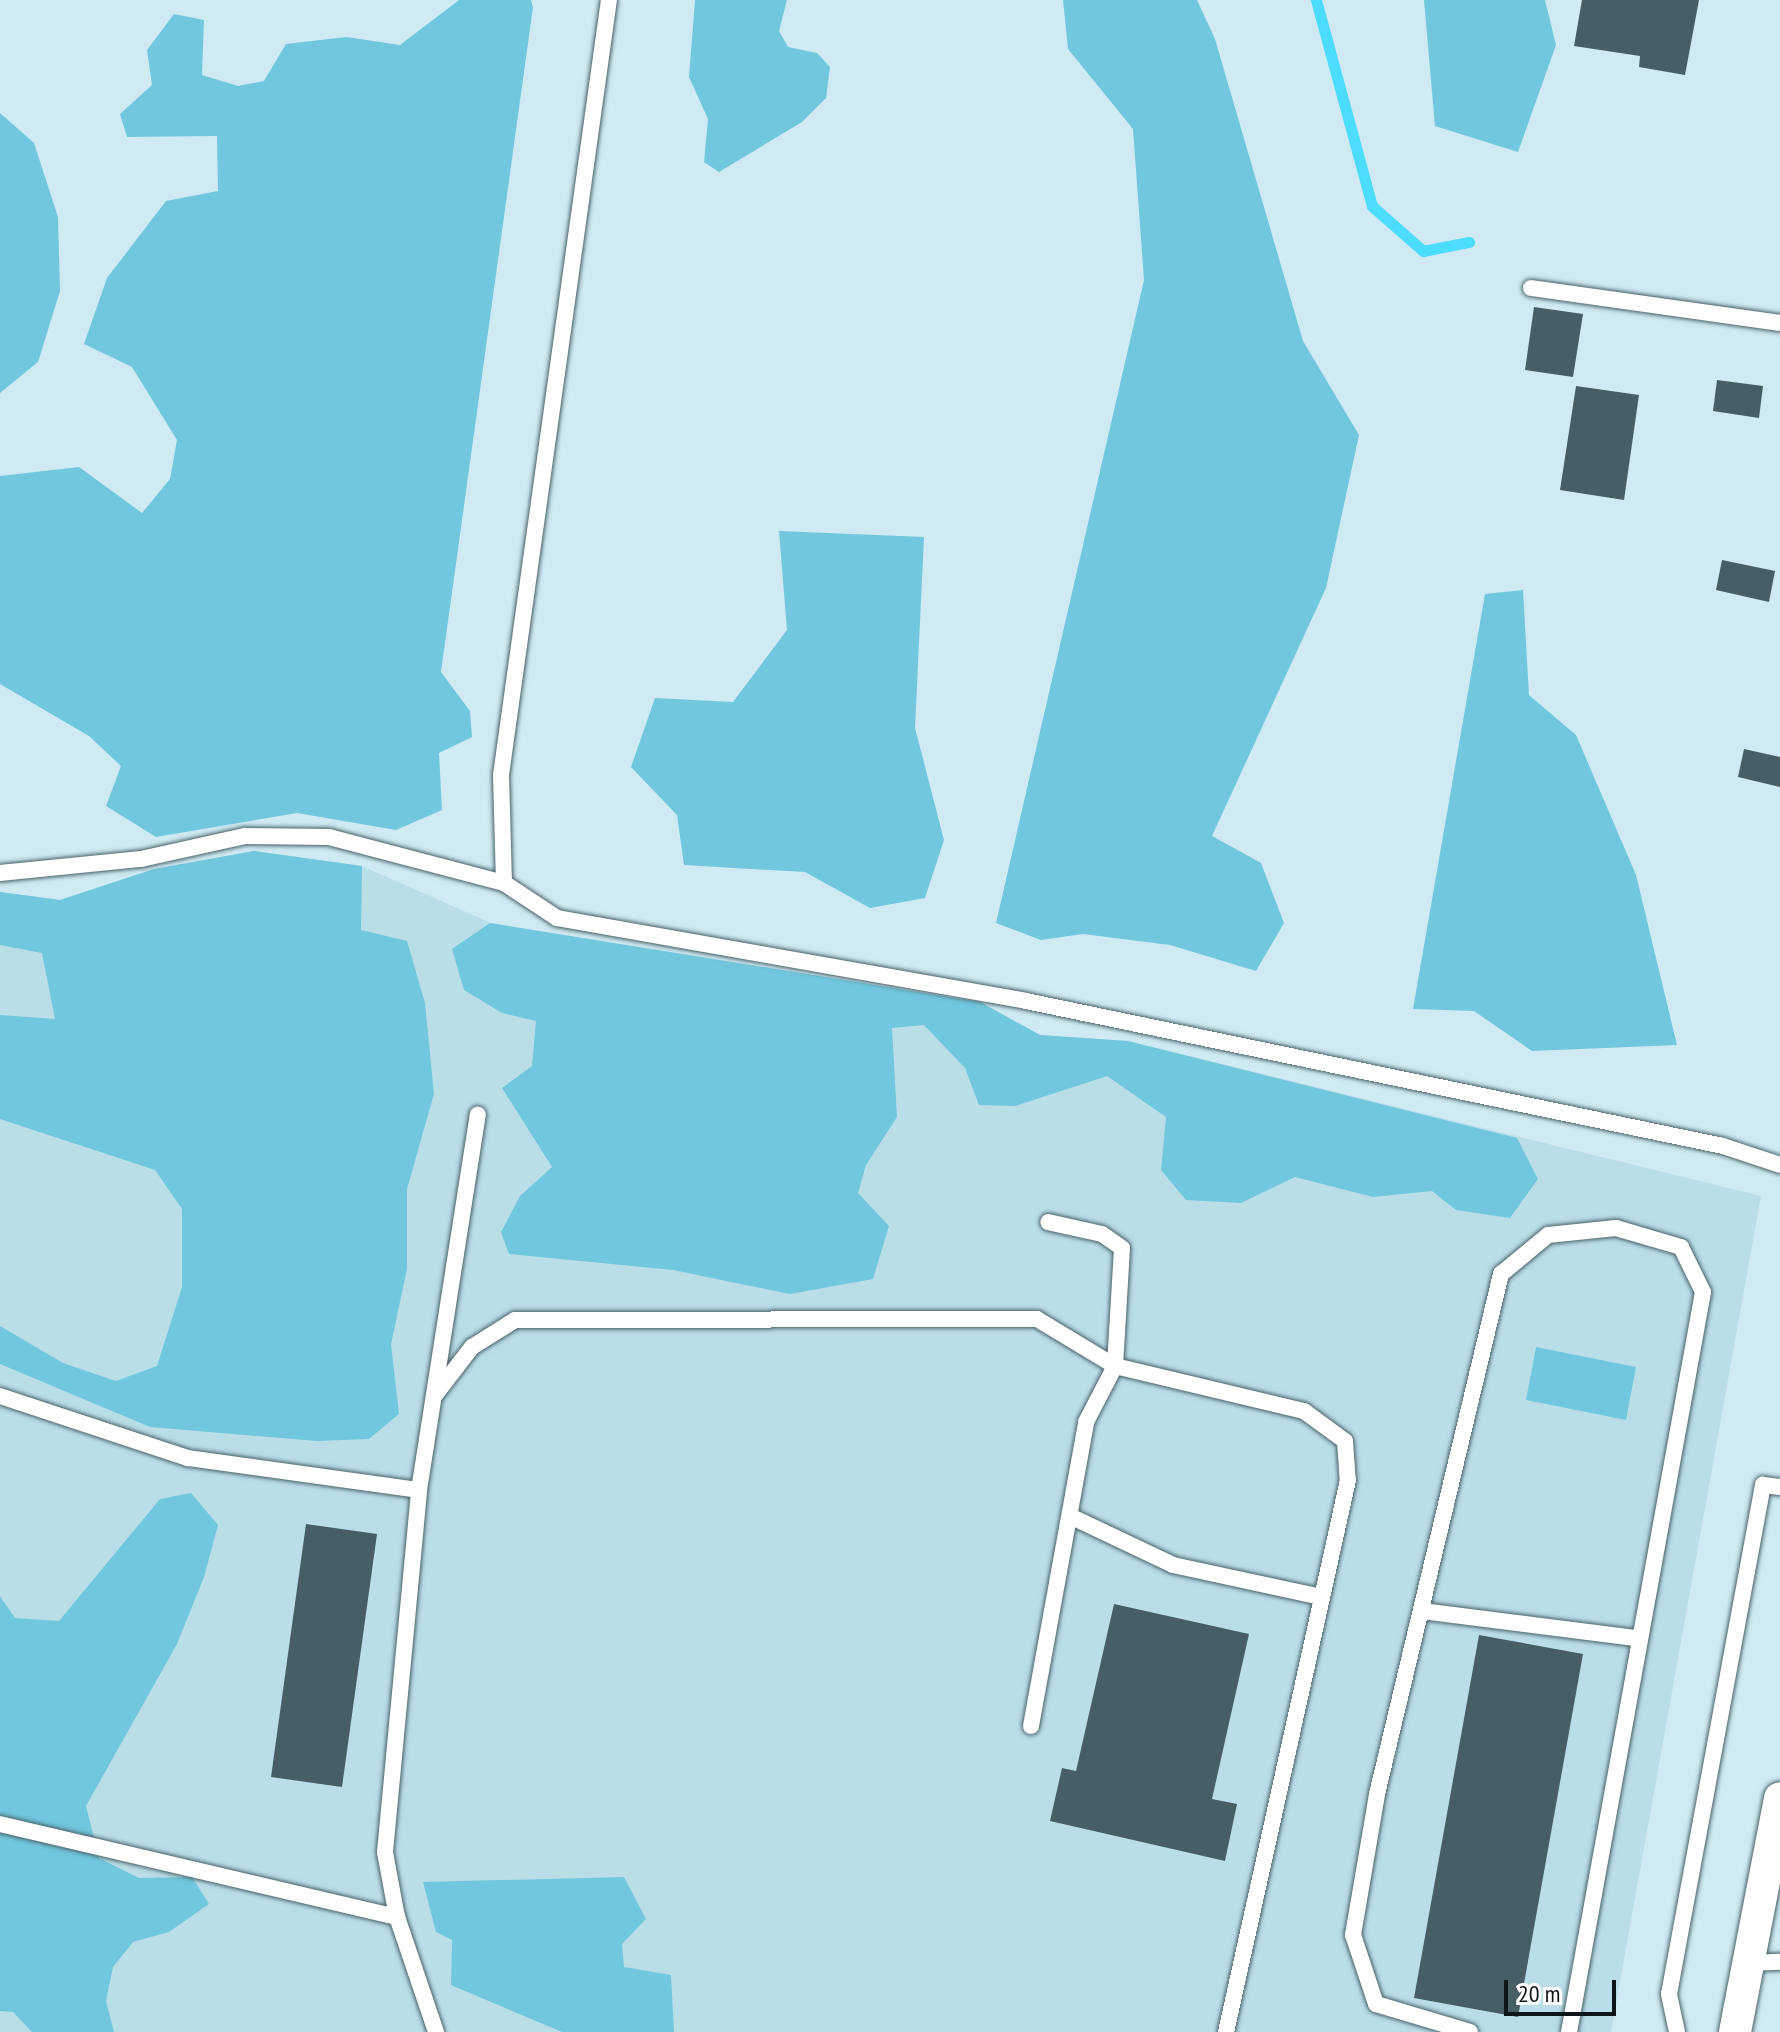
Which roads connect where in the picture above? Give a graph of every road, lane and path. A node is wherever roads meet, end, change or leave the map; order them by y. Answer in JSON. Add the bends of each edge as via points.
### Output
{"nodes":[{"id":1,"x":609,"y":0,"type":"edge"},
{"id":2,"x":1531,"y":288,"type":"dead end"},
{"id":3,"x":1780,"y":323,"type":"edge"},
{"id":4,"x":0,"y":873,"type":"edge"},
{"id":5,"x":504,"y":883,"type":"junction"},
{"id":6,"x":478,"y":1115,"type":"dead end"},
{"id":7,"x":1780,"y":1165,"type":"edge"},
{"id":8,"x":1048,"y":1222,"type":"dead end"},
{"id":9,"x":1115,"y":1366,"type":"junction"},
{"id":10,"x":0,"y":1396,"type":"edge"},
{"id":11,"x":434,"y":1397,"type":"junction"},
{"id":12,"x":1780,"y":1487,"type":"edge"},
{"id":13,"x":419,"y":1490,"type":"junction"},
{"id":14,"x":1072,"y":1517,"type":"junction"},
{"id":15,"x":1321,"y":1597,"type":"junction"},
{"id":16,"x":1422,"y":1611,"type":"junction"},
{"id":17,"x":1637,"y":1638,"type":"junction"},
{"id":18,"x":1031,"y":1726,"type":"dead end"},
{"id":19,"x":1780,"y":1798,"type":"edge"},
{"id":20,"x":0,"y":1824,"type":"edge"},
{"id":21,"x":397,"y":1917,"type":"junction"},
{"id":22,"x":1780,"y":1962,"type":"edge"},
{"id":23,"x":1745,"y":1963,"type":"junction"},
{"id":24,"x":436,"y":2032,"type":"edge"},
{"id":25,"x":1226,"y":2032,"type":"edge"},
{"id":26,"x":1470,"y":2032,"type":"edge"},
{"id":27,"x":1569,"y":2032,"type":"edge"},
{"id":28,"x":1677,"y":2032,"type":"edge"},
{"id":29,"x":1735,"y":2032,"type":"edge"}],
"edges":[{"from":1,"to":5,"type":"lane","via":[[501,775]]},
{"from":2,"to":3,"type":"lane"},
{"from":4,"to":5,"type":"lane","via":[[141,859],[245,836],[329,837]]},
{"from":5,"to":7,"type":"lane","via":[[557,918],[1026,1001],[1723,1146]]},
{"from":6,"to":11,"type":"lane"},
{"from":8,"to":9,"type":"lane","via":[[1102,1234],[1122,1248]]},
{"from":9,"to":11,"type":"lane","via":[[1037,1319],[515,1320],[472,1347]]},
{"from":9,"to":14,"type":"lane","via":[[1086,1422]]},
{"from":9,"to":15,"type":"lane","via":[[1304,1411],[1345,1441],[1348,1480]]},
{"from":10,"to":13,"type":"lane","via":[[188,1458]]},
{"from":11,"to":13,"type":"lane"},
{"from":12,"to":28,"type":"lane","via":[[1763,1485],[1669,1994]]},
{"from":13,"to":21,"type":"lane","via":[[385,1852]]},
{"from":14,"to":15,"type":"lane","via":[[1173,1565]]},
{"from":14,"to":18,"type":"lane"},
{"from":15,"to":25,"type":"lane"},
{"from":16,"to":17,"type":"lane"},
{"from":16,"to":17,"type":"lane","via":[[1501,1274],[1548,1235],[1616,1228],[1681,1247],[1703,1292]]},
{"from":16,"to":26,"type":"lane","via":[[1377,1794],[1353,1935],[1376,2004]]},
{"from":17,"to":27,"type":"lane"},
{"from":19,"to":23,"type":"street"},
{"from":20,"to":21,"type":"lane"},
{"from":21,"to":24,"type":"lane"},
{"from":22,"to":23,"type":"lane"},
{"from":23,"to":29,"type":"street"}]}
